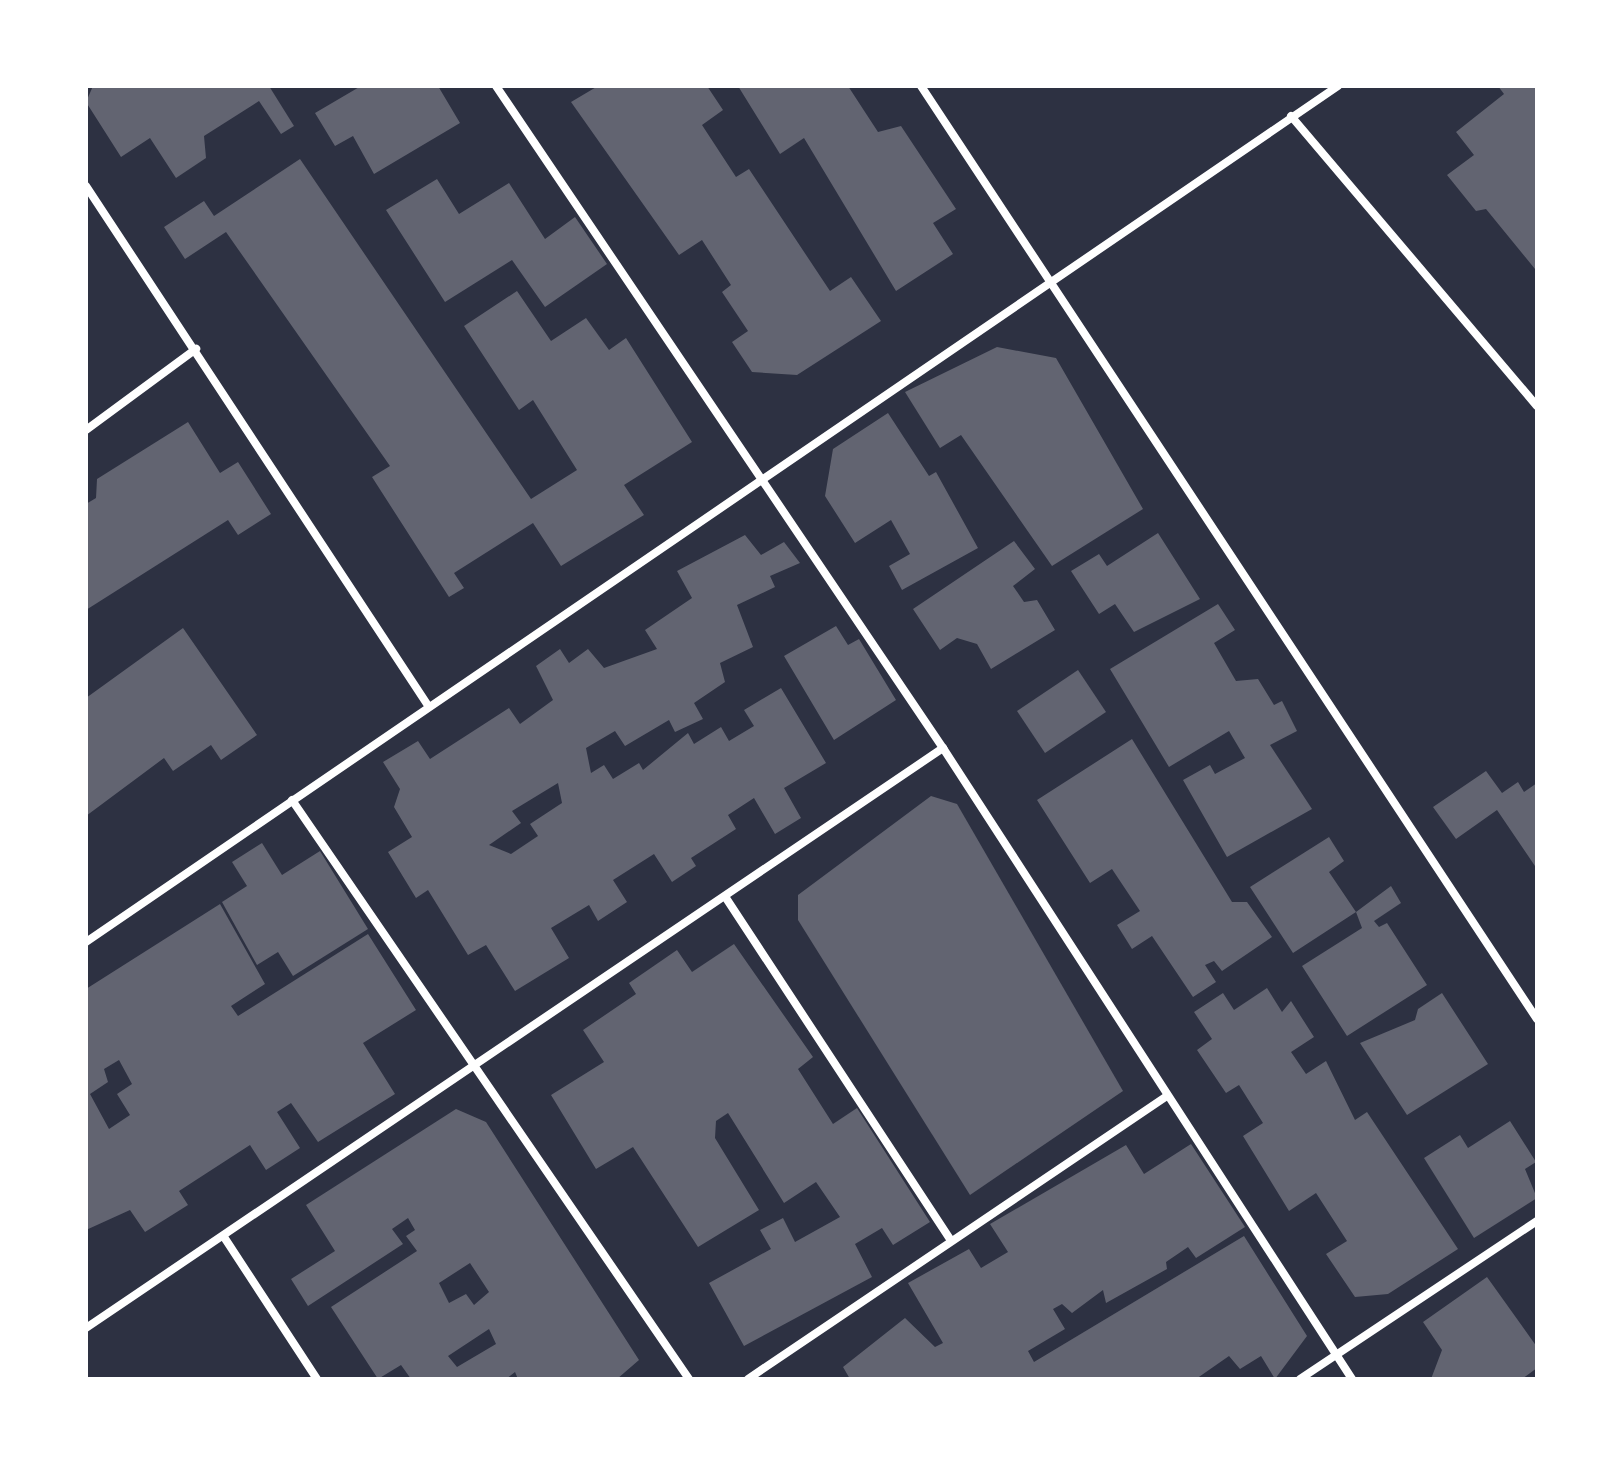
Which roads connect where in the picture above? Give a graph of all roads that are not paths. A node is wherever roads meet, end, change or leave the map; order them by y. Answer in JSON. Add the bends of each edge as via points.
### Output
{"nodes":[{"id":1,"x":496,"y":86,"type":"edge"},
{"id":2,"x":921,"y":86,"type":"edge"},
{"id":3,"x":1338,"y":86,"type":"edge"},
{"id":4,"x":1291,"y":116,"type":"junction"},
{"id":5,"x":86,"y":186,"type":"edge"},
{"id":6,"x":1053,"y":283,"type":"junction"},
{"id":7,"x":196,"y":349,"type":"junction"},
{"id":8,"x":1537,"y":406,"type":"edge"},
{"id":9,"x":86,"y":430,"type":"edge"},
{"id":10,"x":755,"y":478,"type":"junction"},
{"id":11,"x":427,"y":704,"type":"junction"},
{"id":12,"x":943,"y":748,"type":"junction"},
{"id":13,"x":292,"y":800,"type":"junction"},
{"id":14,"x":726,"y":898,"type":"junction"},
{"id":15,"x":86,"y":942,"type":"edge"},
{"id":16,"x":1537,"y":1019,"type":"edge"},
{"id":17,"x":475,"y":1064,"type":"junction"},
{"id":18,"x":1167,"y":1096,"type":"junction"},
{"id":19,"x":1537,"y":1221,"type":"edge"},
{"id":20,"x":224,"y":1237,"type":"junction"},
{"id":21,"x":951,"y":1241,"type":"junction"},
{"id":22,"x":86,"y":1328,"type":"edge"},
{"id":23,"x":1335,"y":1353,"type":"junction"},
{"id":24,"x":317,"y":1379,"type":"edge"},
{"id":25,"x":689,"y":1379,"type":"edge"},
{"id":26,"x":748,"y":1379,"type":"edge"},
{"id":27,"x":1300,"y":1379,"type":"edge"},
{"id":28,"x":1352,"y":1379,"type":"edge"}],
"edges":[{"from":1,"to":10,"type":"street"},
{"from":2,"to":6,"type":"street"},
{"from":3,"to":4,"type":"street"},
{"from":4,"to":6,"type":"street"},
{"from":4,"to":8,"type":"street"},
{"from":5,"to":7,"type":"street"},
{"from":6,"to":10,"type":"street"},
{"from":6,"to":16,"type":"street"},
{"from":7,"to":9,"type":"street"},
{"from":7,"to":11,"type":"street"},
{"from":10,"to":11,"type":"street"},
{"from":10,"to":12,"type":"street"},
{"from":11,"to":13,"type":"street"},
{"from":12,"to":14,"type":"street"},
{"from":12,"to":18,"type":"street"},
{"from":13,"to":15,"type":"street"},
{"from":13,"to":17,"type":"street"},
{"from":14,"to":17,"type":"street"},
{"from":14,"to":21,"type":"street"},
{"from":17,"to":20,"type":"street"},
{"from":17,"to":25,"type":"street"},
{"from":18,"to":21,"type":"street"},
{"from":18,"to":23,"type":"street"},
{"from":19,"to":23,"type":"street"},
{"from":20,"to":22,"type":"street"},
{"from":20,"to":24,"type":"street"},
{"from":21,"to":26,"type":"street"},
{"from":23,"to":27,"type":"street"},
{"from":23,"to":28,"type":"street"}]}
